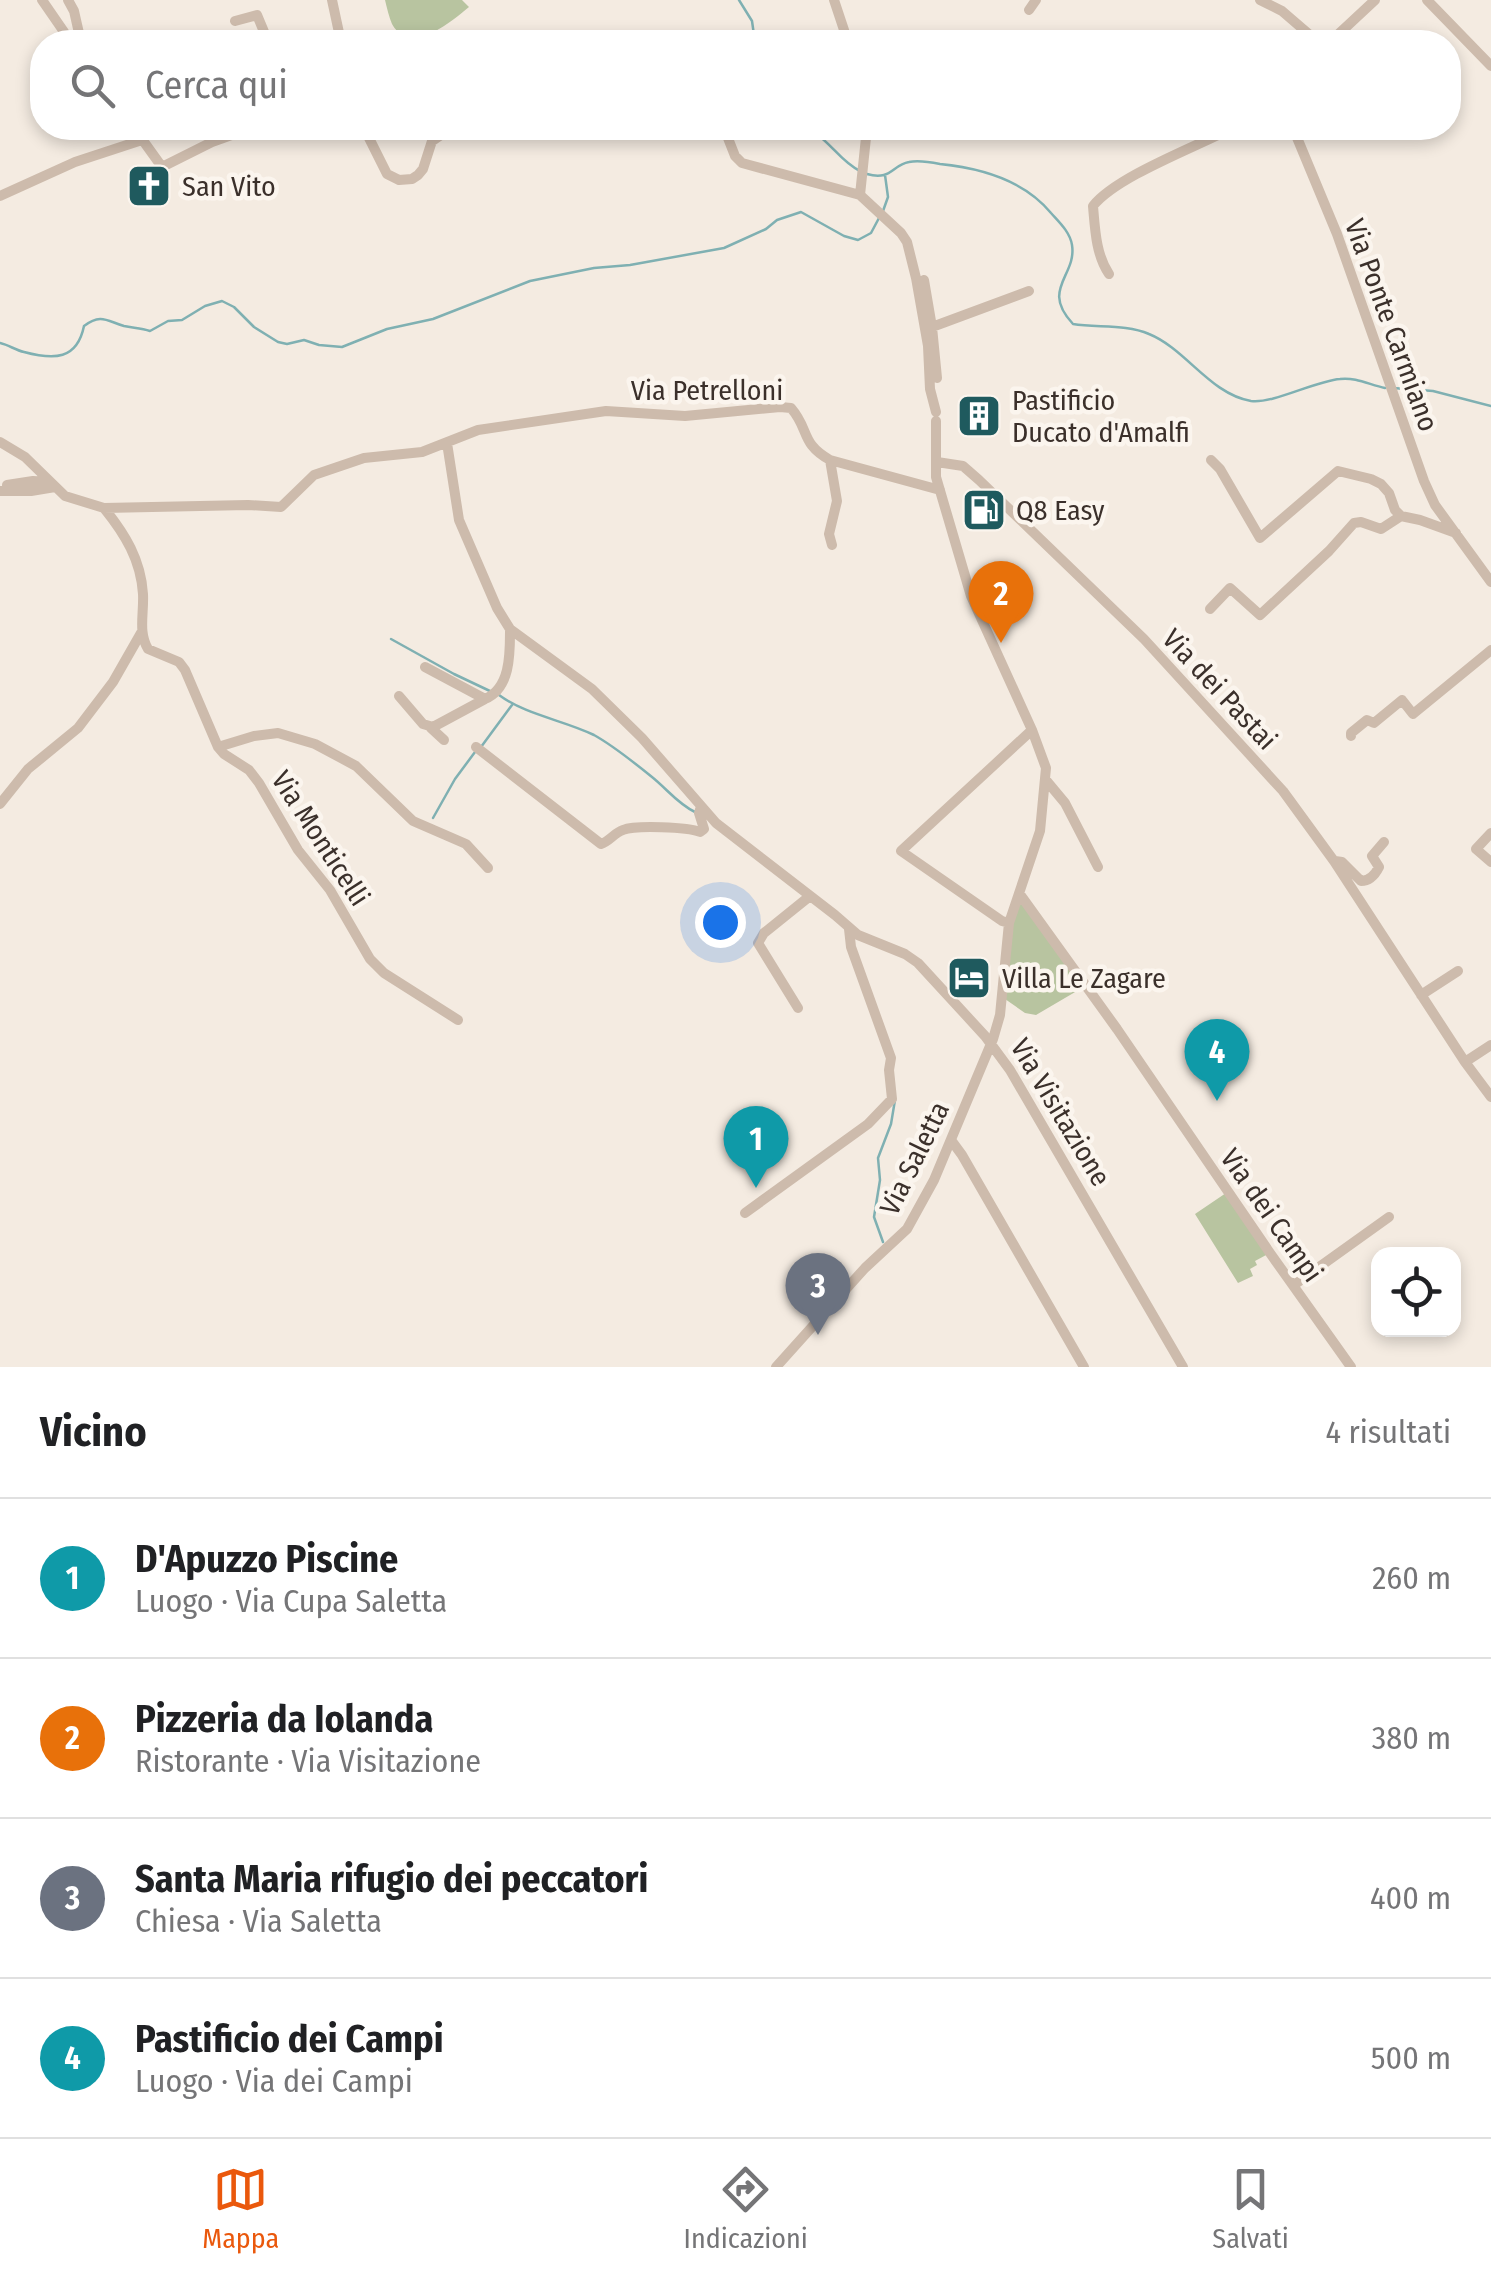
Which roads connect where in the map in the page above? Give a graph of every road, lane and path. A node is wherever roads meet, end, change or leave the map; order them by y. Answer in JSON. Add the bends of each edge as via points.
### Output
{"nodes":[{"id":1,"x":42,"y":0,"type":"edge"},
{"id":2,"x":68,"y":0,"type":"edge"},
{"id":3,"x":332,"y":0,"type":"edge"},
{"id":4,"x":834,"y":0,"type":"edge"},
{"id":5,"x":1260,"y":0,"type":"edge"},
{"id":6,"x":1376,"y":0,"type":"edge"},
{"id":7,"x":1427,"y":0,"type":"edge"},
{"id":8,"x":235,"y":22,"type":"dead end"},
{"id":9,"x":63,"y":30,"type":"edge"},
{"id":10,"x":78,"y":30,"type":"edge"},
{"id":11,"x":262,"y":30,"type":"edge"},
{"id":12,"x":338,"y":30,"type":"edge"},
{"id":13,"x":844,"y":30,"type":"edge"},
{"id":14,"x":1304,"y":30,"type":"edge"},
{"id":15,"x":1343,"y":30,"type":"edge"},
{"id":16,"x":1456,"y":30,"type":"edge"},
{"id":17,"x":1461,"y":35,"type":"edge"},
{"id":18,"x":1491,"y":66,"type":"edge"},
{"id":19,"x":142,"y":140,"type":"joint"},
{"id":20,"x":217,"y":140,"type":"edge"},
{"id":21,"x":370,"y":140,"type":"edge"},
{"id":22,"x":433,"y":140,"type":"edge"},
{"id":23,"x":729,"y":140,"type":"edge"},
{"id":24,"x":866,"y":140,"type":"edge"},
{"id":25,"x":1208,"y":140,"type":"edge"},
{"id":26,"x":1297,"y":140,"type":"edge"},
{"id":27,"x":860,"y":195,"type":"junction"},
{"id":28,"x":0,"y":196,"type":"edge"},
{"id":29,"x":1108,"y":274,"type":"dead end"},
{"id":30,"x":924,"y":280,"type":"dead end"},
{"id":31,"x":1029,"y":291,"type":"dead end"},
{"id":32,"x":932,"y":327,"type":"junction"},
{"id":33,"x":932,"y":397,"type":"junction"},
{"id":34,"x":0,"y":442,"type":"edge"},
{"id":35,"x":447,"y":443,"type":"junction"},
{"id":36,"x":830,"y":460,"type":"junction"},
{"id":37,"x":1211,"y":460,"type":"dead end"},
{"id":38,"x":938,"y":462,"type":"junction"},
{"id":39,"x":52,"y":485,"type":"junction"},
{"id":40,"x":0,"y":488,"type":"edge"},
{"id":41,"x":940,"y":490,"type":"junction"},
{"id":42,"x":31,"y":491,"type":"junction"},
{"id":43,"x":64,"y":496,"type":"junction"},
{"id":44,"x":104,"y":508,"type":"junction"},
{"id":45,"x":1401,"y":516,"type":"junction"},
{"id":46,"x":1457,"y":533,"type":"junction"},
{"id":47,"x":832,"y":545,"type":"dead end"},
{"id":48,"x":1491,"y":582,"type":"edge"},
{"id":49,"x":1210,"y":609,"type":"dead end"},
{"id":50,"x":510,"y":629,"type":"junction"},
{"id":51,"x":142,"y":632,"type":"junction"},
{"id":52,"x":1491,"y":650,"type":"edge"},
{"id":53,"x":425,"y":667,"type":"dead end"},
{"id":54,"x":492,"y":695,"type":"junction"},
{"id":55,"x":399,"y":696,"type":"dead end"},
{"id":56,"x":433,"y":727,"type":"junction"},
{"id":57,"x":1032,"y":730,"type":"junction"},
{"id":58,"x":1351,"y":736,"type":"dead end"},
{"id":59,"x":444,"y":740,"type":"dead end"},
{"id":60,"x":218,"y":748,"type":"junction"},
{"id":61,"x":476,"y":748,"type":"dead end"},
{"id":62,"x":1044,"y":779,"type":"junction"},
{"id":63,"x":0,"y":804,"type":"edge"},
{"id":64,"x":700,"y":812,"type":"junction"},
{"id":65,"x":1491,"y":833,"type":"edge"},
{"id":66,"x":1384,"y":842,"type":"dead end"},
{"id":67,"x":1334,"y":860,"type":"junction"},
{"id":68,"x":1491,"y":862,"type":"edge"},
{"id":69,"x":1098,"y":867,"type":"dead end"},
{"id":70,"x":488,"y":868,"type":"dead end"},
{"id":71,"x":1018,"y":893,"type":"junction"},
{"id":72,"x":807,"y":898,"type":"junction"},
{"id":73,"x":1009,"y":922,"type":"junction"},
{"id":74,"x":849,"y":928,"type":"junction"},
{"id":75,"x":1458,"y":971,"type":"dead end"},
{"id":76,"x":1421,"y":995,"type":"junction"},
{"id":77,"x":798,"y":1008,"type":"dead end"},
{"id":78,"x":458,"y":1020,"type":"dead end"},
{"id":79,"x":991,"y":1044,"type":"junction"},
{"id":80,"x":1491,"y":1046,"type":"edge"},
{"id":81,"x":1465,"y":1062,"type":"junction"},
{"id":82,"x":1491,"y":1096,"type":"edge"},
{"id":83,"x":951,"y":1140,"type":"junction"},
{"id":84,"x":746,"y":1213,"type":"dead end"},
{"id":85,"x":1389,"y":1218,"type":"dead end"},
{"id":86,"x":1294,"y":1285,"type":"junction"},
{"id":87,"x":776,"y":1367,"type":"edge"},
{"id":88,"x":1084,"y":1367,"type":"edge"},
{"id":89,"x":1184,"y":1367,"type":"edge"},
{"id":90,"x":1351,"y":1367,"type":"edge"}],
"edges":[{"from":1,"to":9,"type":"street"},
{"from":2,"to":10,"type":"street"},
{"from":3,"to":12,"type":"street"},
{"from":4,"to":13,"type":"street"},
{"from":5,"to":14,"type":"street"},
{"from":6,"to":15,"type":"street"},
{"from":7,"to":16,"type":"street"},
{"from":8,"to":11,"type":"street","via":[[256,15]]},
{"from":17,"to":18,"type":"street"},
{"from":19,"to":20,"type":"street","via":[[162,168]]},
{"from":19,"to":28,"type":"street"},
{"from":21,"to":22,"type":"street","via":[[386,174],[399,180],[418,175]]},
{"from":23,"to":27,"type":"street","via":[[742,163]]},
{"from":24,"to":27,"type":"street"},
{"from":25,"to":29,"type":"street","via":[[1092,206]]},
{"from":26,"to":46,"type":"street","name":"Via Ponte Carmiano","via":[[1424,481]]},
{"from":27,"to":33,"type":"street","via":[[907,242]]},
{"from":30,"to":32,"type":"street"},
{"from":31,"to":32,"type":"street"},
{"from":32,"to":33,"type":"street"},
{"from":33,"to":38,"type":"street","name":"Via Visitazione"},
{"from":34,"to":39,"type":"street","via":[[26,457]]},
{"from":35,"to":36,"type":"street","name":"Via Petrelloni","via":[[478,430],[606,411],[685,416],[780,407],[791,408],[814,451]]},
{"from":35,"to":44,"type":"street","name":"Via Petrelloni","via":[[314,475],[281,507]]},
{"from":35,"to":50,"type":"street","via":[[459,520]]},
{"from":36,"to":41,"type":"street"},
{"from":36,"to":47,"type":"street","via":[[837,501],[828,534]]},
{"from":37,"to":45,"type":"street","via":[[1260,538],[1338,470],[1381,484]]},
{"from":38,"to":41,"type":"street","name":"Via Visitazione"},
{"from":38,"to":67,"type":"street","name":"Via dei Pastai","via":[[963,466],[980,480],[1144,639],[1273,779]]},
{"from":39,"to":40,"type":"street"},
{"from":39,"to":42,"type":"street"},
{"from":39,"to":43,"type":"street"},
{"from":40,"to":42,"type":"street"},
{"from":41,"to":57,"type":"street","name":"Via Visitazione","via":[[972,596]]},
{"from":42,"to":43,"type":"street","name":"Via Petrelloni"},
{"from":43,"to":44,"type":"street","name":"Via Petrelloni"},
{"from":44,"to":51,"type":"street","via":[[124,533],[140,572]]},
{"from":45,"to":46,"type":"street"},
{"from":45,"to":49,"type":"street","via":[[1381,528],[1354,524],[1260,615],[1230,588]]},
{"from":46,"to":48,"type":"street","name":"Via Ponte Carmiano"},
{"from":50,"to":54,"type":"street","via":[[504,682]]},
{"from":50,"to":64,"type":"street","via":[[592,689],[642,738]]},
{"from":51,"to":60,"type":"street","name":"Via Monticelli","via":[[148,649],[185,670]]},
{"from":51,"to":63,"type":"street","via":[[78,728],[28,769]]},
{"from":52,"to":58,"type":"street","via":[[1413,714],[1402,700]]},
{"from":53,"to":54,"type":"street"},
{"from":54,"to":56,"type":"street"},
{"from":55,"to":56,"type":"street"},
{"from":56,"to":59,"type":"street"},
{"from":57,"to":62,"type":"street","name":"Via Visitazione"},
{"from":57,"to":73,"type":"street","via":[[901,851]]},
{"from":60,"to":70,"type":"street","via":[[278,733],[315,744],[356,766],[413,821],[466,844]]},
{"from":60,"to":78,"type":"street","name":"Via Monticelli","via":[[259,783],[370,959]]},
{"from":61,"to":64,"type":"street","via":[[601,844],[623,830],[700,832]]},
{"from":62,"to":69,"type":"street","via":[[1063,800]]},
{"from":62,"to":71,"type":"street","name":"Via Visitazione","via":[[1040,831]]},
{"from":64,"to":72,"type":"street"},
{"from":65,"to":68,"type":"street","via":[[1476,849]]},
{"from":66,"to":67,"type":"street","via":[[1372,856],[1379,867],[1366,881]]},
{"from":67,"to":76,"type":"street","name":"Via dei Pastai"},
{"from":71,"to":73,"type":"street","name":"Via Visitazione"},
{"from":71,"to":86,"type":"street","name":"Via dei Campi"},
{"from":72,"to":74,"type":"street"},
{"from":72,"to":77,"type":"street","via":[[758,942]]},
{"from":73,"to":79,"type":"street","name":"Via Visitazione"},
{"from":74,"to":79,"type":"street","via":[[918,964]]},
{"from":74,"to":84,"type":"street","via":[[892,1058],[892,1099]]},
{"from":75,"to":76,"type":"street"},
{"from":76,"to":81,"type":"street","name":"Via dei Pastai"},
{"from":79,"to":83,"type":"street","name":"Via Saletta"},
{"from":79,"to":89,"type":"street","name":"Via Visitazione"},
{"from":80,"to":81,"type":"street"},
{"from":81,"to":82,"type":"street","name":"Via dei Pastai"},
{"from":83,"to":87,"type":"street","name":"Via Saletta","via":[[907,1229]]},
{"from":83,"to":88,"type":"street"},
{"from":85,"to":86,"type":"street"},
{"from":86,"to":90,"type":"street","name":"Via dei Campi"}]}
